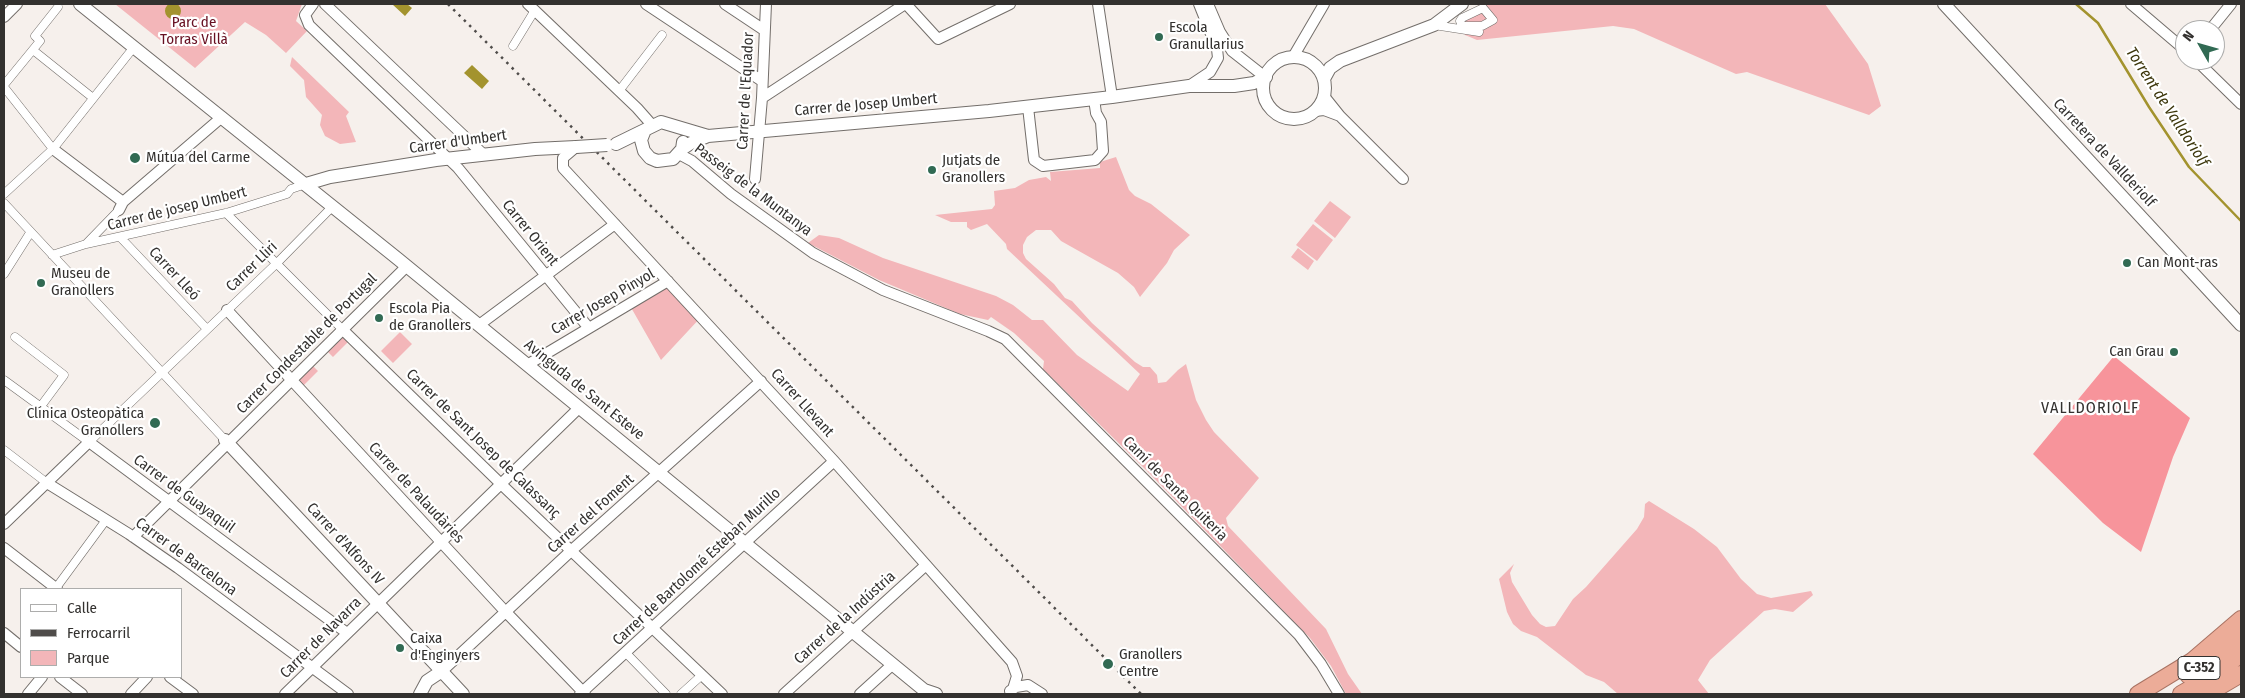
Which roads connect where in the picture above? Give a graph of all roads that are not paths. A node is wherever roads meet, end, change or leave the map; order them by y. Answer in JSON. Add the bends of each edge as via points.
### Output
{"nodes":[{"id":1,"x":17,"y":4,"type":"edge"},
{"id":2,"x":80,"y":4,"type":"edge"},
{"id":3,"x":313,"y":4,"type":"edge"},
{"id":4,"x":325,"y":4,"type":"edge"},
{"id":5,"x":646,"y":4,"type":"edge"},
{"id":6,"x":725,"y":4,"type":"edge"},
{"id":7,"x":766,"y":4,"type":"edge"},
{"id":8,"x":906,"y":4,"type":"edge"},
{"id":9,"x":1010,"y":4,"type":"edge"},
{"id":10,"x":1098,"y":4,"type":"edge"},
{"id":11,"x":1199,"y":4,"type":"edge"},
{"id":12,"x":1208,"y":4,"type":"edge"},
{"id":13,"x":1324,"y":4,"type":"edge"},
{"id":14,"x":1462,"y":4,"type":"edge"},
{"id":15,"x":1944,"y":4,"type":"edge"},
{"id":16,"x":2131,"y":4,"type":"edge"},
{"id":17,"x":2231,"y":4,"type":"edge"},
{"id":18,"x":58,"y":7,"type":"dead end"},
{"id":19,"x":532,"y":7,"type":"edge"},
{"id":20,"x":4,"y":17,"type":"edge"},
{"id":21,"x":2218,"y":20,"type":"edge"},
{"id":22,"x":1434,"y":25,"type":"junction"},
{"id":23,"x":667,"y":29,"type":"junction"},
{"id":24,"x":764,"y":30,"type":"junction"},
{"id":25,"x":1479,"y":32,"type":"dead end"},
{"id":26,"x":2175,"y":41,"type":"edge"},
{"id":27,"x":513,"y":46,"type":"dead end"},
{"id":28,"x":134,"y":47,"type":"junction"},
{"id":29,"x":33,"y":50,"type":"junction"},
{"id":30,"x":1293,"y":57,"type":"junction"},
{"id":31,"x":1340,"y":60,"type":"junction"},
{"id":32,"x":1310,"y":62,"type":"junction"},
{"id":33,"x":2206,"y":70,"type":"edge"},
{"id":34,"x":1266,"y":76,"type":"junction"},
{"id":35,"x":1324,"y":80,"type":"junction"},
{"id":36,"x":762,"y":81,"type":"junction"},
{"id":37,"x":4,"y":86,"type":"edge"},
{"id":38,"x":1189,"y":86,"type":"junction"},
{"id":39,"x":1234,"y":86,"type":"junction"},
{"id":40,"x":619,"y":91,"type":"junction"},
{"id":41,"x":1324,"y":96,"type":"junction"},
{"id":42,"x":1112,"y":97,"type":"junction"},
{"id":43,"x":93,"y":98,"type":"junction"},
{"id":44,"x":762,"y":98,"type":"junction"},
{"id":45,"x":1094,"y":99,"type":"junction"},
{"id":46,"x":1266,"y":100,"type":"junction"},
{"id":47,"x":2241,"y":104,"type":"edge"},
{"id":48,"x":1028,"y":107,"type":"junction"},
{"id":49,"x":1315,"y":111,"type":"junction"},
{"id":50,"x":1340,"y":116,"type":"junction"},
{"id":51,"x":222,"y":117,"type":"junction"},
{"id":52,"x":677,"y":127,"type":"junction"},
{"id":53,"x":649,"y":128,"type":"junction"},
{"id":54,"x":759,"y":130,"type":"junction"},
{"id":55,"x":708,"y":136,"type":"junction"},
{"id":56,"x":611,"y":144,"type":"junction"},
{"id":57,"x":54,"y":149,"type":"junction"},
{"id":58,"x":568,"y":150,"type":"junction"},
{"id":59,"x":644,"y":151,"type":"junction"},
{"id":60,"x":680,"y":151,"type":"junction"},
{"id":61,"x":484,"y":154,"type":"junction"},
{"id":62,"x":448,"y":160,"type":"junction"},
{"id":63,"x":1403,"y":179,"type":"dead end"},
{"id":64,"x":755,"y":180,"type":"dead end"},
{"id":65,"x":306,"y":184,"type":"junction"},
{"id":66,"x":4,"y":194,"type":"edge"},
{"id":67,"x":4,"y":203,"type":"edge"},
{"id":68,"x":121,"y":206,"type":"junction"},
{"id":69,"x":333,"y":206,"type":"junction"},
{"id":70,"x":226,"y":213,"type":"junction"},
{"id":71,"x":615,"y":224,"type":"junction"},
{"id":72,"x":30,"y":233,"type":"junction"},
{"id":73,"x":97,"y":233,"type":"junction"},
{"id":74,"x":121,"y":238,"type":"junction"},
{"id":75,"x":101,"y":241,"type":"junction"},
{"id":76,"x":86,"y":244,"type":"junction"},
{"id":77,"x":52,"y":255,"type":"junction"},
{"id":78,"x":277,"y":263,"type":"junction"},
{"id":79,"x":407,"y":266,"type":"junction"},
{"id":80,"x":4,"y":274,"type":"edge"},
{"id":81,"x":545,"y":276,"type":"junction"},
{"id":82,"x":668,"y":281,"type":"junction"},
{"id":83,"x":227,"y":310,"type":"junction"},
{"id":84,"x":2241,"y":324,"type":"edge"},
{"id":85,"x":479,"y":325,"type":"junction"},
{"id":86,"x":972,"y":325,"type":"joint"},
{"id":87,"x":588,"y":328,"type":"junction"},
{"id":88,"x":207,"y":329,"type":"junction"},
{"id":89,"x":343,"y":330,"type":"junction"},
{"id":90,"x":15,"y":337,"type":"dead end"},
{"id":91,"x":527,"y":365,"type":"junction"},
{"id":92,"x":162,"y":373,"type":"junction"},
{"id":93,"x":4,"y":380,"type":"edge"},
{"id":94,"x":292,"y":381,"type":"junction"},
{"id":95,"x":761,"y":381,"type":"junction"},
{"id":96,"x":41,"y":406,"type":"junction"},
{"id":97,"x":579,"y":408,"type":"junction"},
{"id":98,"x":89,"y":442,"type":"junction"},
{"id":99,"x":226,"y":442,"type":"junction"},
{"id":100,"x":4,"y":450,"type":"edge"},
{"id":101,"x":834,"y":461,"type":"junction"},
{"id":102,"x":659,"y":473,"type":"junction"},
{"id":103,"x":46,"y":483,"type":"junction"},
{"id":104,"x":502,"y":485,"type":"junction"},
{"id":105,"x":169,"y":501,"type":"junction"},
{"id":106,"x":106,"y":520,"type":"junction"},
{"id":107,"x":4,"y":524,"type":"edge"},
{"id":108,"x":133,"y":537,"type":"junction"},
{"id":109,"x":441,"y":542,"type":"junction"},
{"id":110,"x":745,"y":542,"type":"junction"},
{"id":111,"x":4,"y":548,"type":"edge"},
{"id":112,"x":572,"y":550,"type":"junction"},
{"id":113,"x":926,"y":565,"type":"junction"},
{"id":114,"x":55,"y":588,"type":"edge"},
{"id":115,"x":57,"y":588,"type":"edge"},
{"id":116,"x":378,"y":603,"type":"junction"},
{"id":117,"x":506,"y":612,"type":"junction"},
{"id":118,"x":2241,"y":619,"type":"edge"},
{"id":119,"x":653,"y":628,"type":"junction"},
{"id":120,"x":347,"y":632,"type":"junction"},
{"id":121,"x":853,"y":632,"type":"junction"},
{"id":122,"x":4,"y":633,"type":"edge"},
{"id":123,"x":2241,"y":637,"type":"edge"},
{"id":124,"x":20,"y":646,"type":"edge"},
{"id":125,"x":626,"y":653,"type":"junction"},
{"id":126,"x":2241,"y":654,"type":"edge"},
{"id":127,"x":893,"y":664,"type":"junction"},
{"id":128,"x":312,"y":668,"type":"junction"},
{"id":129,"x":442,"y":671,"type":"junction"},
{"id":130,"x":2241,"y":674,"type":"edge"},
{"id":131,"x":702,"y":675,"type":"junction"},
{"id":132,"x":41,"y":678,"type":"edge"},
{"id":133,"x":61,"y":678,"type":"edge"},
{"id":134,"x":146,"y":678,"type":"edge"},
{"id":135,"x":171,"y":678,"type":"edge"},
{"id":136,"x":925,"y":692,"type":"edge"},
{"id":137,"x":1010,"y":692,"type":"edge"},
{"id":138,"x":583,"y":693,"type":"edge"},
{"id":139,"x":28,"y":694,"type":"edge"},
{"id":140,"x":82,"y":694,"type":"edge"},
{"id":141,"x":132,"y":694,"type":"edge"},
{"id":142,"x":193,"y":694,"type":"edge"},
{"id":143,"x":285,"y":694,"type":"edge"},
{"id":144,"x":348,"y":694,"type":"edge"},
{"id":145,"x":420,"y":694,"type":"edge"},
{"id":146,"x":462,"y":694,"type":"edge"},
{"id":147,"x":666,"y":694,"type":"edge"},
{"id":148,"x":681,"y":694,"type":"edge"},
{"id":149,"x":722,"y":694,"type":"edge"},
{"id":150,"x":784,"y":694,"type":"edge"},
{"id":151,"x":860,"y":694,"type":"edge"},
{"id":152,"x":936,"y":694,"type":"edge"},
{"id":153,"x":1042,"y":694,"type":"edge"},
{"id":154,"x":1338,"y":694,"type":"edge"},
{"id":155,"x":2138,"y":694,"type":"edge"},
{"id":156,"x":2154,"y":694,"type":"edge"},
{"id":157,"x":2182,"y":694,"type":"edge"},
{"id":158,"x":2208,"y":694,"type":"edge"}],
"edges":[{"from":1,"to":20,"type":"street"},
{"from":2,"to":28,"type":"street","name":"Avinguda de Sant Esteve"},
{"from":3,"to":62,"type":"street","name":"Carrer Orient","via":[[306,12],[307,23]]},
{"from":4,"to":61,"type":"street"},
{"from":5,"to":23,"type":"street"},
{"from":6,"to":24,"type":"street"},
{"from":7,"to":24,"type":"street","name":"Carrer de l'Equador"},
{"from":8,"to":9,"type":"street","via":[[938,39]]},
{"from":8,"to":44,"type":"street"},
{"from":10,"to":42,"type":"street"},
{"from":11,"to":38,"type":"street","name":"Carrer de Josep Umbert","via":[[1218,58],[1203,77]]},
{"from":12,"to":34,"type":"street","via":[[1232,51]]},
{"from":13,"to":30,"type":"street"},
{"from":14,"to":22,"type":"street"},
{"from":15,"to":84,"type":"street","name":"Carretera de Vallderiolf"},
{"from":16,"to":26,"type":"street"},
{"from":17,"to":21,"type":"street"},
{"from":18,"to":29,"type":"street","via":[[35,36],[40,41]]},
{"from":19,"to":27,"type":"street"},
{"from":19,"to":40,"type":"street"},
{"from":22,"to":25,"type":"street"},
{"from":22,"to":31,"type":"street"},
{"from":23,"to":36,"type":"street"},
{"from":23,"to":40,"type":"street"},
{"from":24,"to":36,"type":"street","name":"Carrer de l'Equador"},
{"from":28,"to":43,"type":"street"},
{"from":28,"to":51,"type":"street","name":"Avinguda de Sant Esteve"},
{"from":29,"to":37,"type":"street"},
{"from":29,"to":43,"type":"street"},
{"from":30,"to":32,"type":"street"},
{"from":30,"to":34,"type":"street","via":[[1280,61]]},
{"from":31,"to":32,"type":"street","via":[[1322,64]]},
{"from":31,"to":35,"type":"street","via":[[1330,68]]},
{"from":32,"to":35,"type":"street"},
{"from":33,"to":47,"type":"street"},
{"from":34,"to":39,"type":"street","via":[[1254,83]]},
{"from":34,"to":46,"type":"street"},
{"from":35,"to":41,"type":"street"},
{"from":36,"to":44,"type":"street","name":"Carrer de l'Equador"},
{"from":37,"to":57,"type":"street"},
{"from":38,"to":39,"type":"street","name":"Carrer de Josep Umbert"},
{"from":38,"to":42,"type":"street","name":"Carrer de Josep Umbert"},
{"from":39,"to":46,"type":"street"},
{"from":40,"to":53,"type":"street"},
{"from":41,"to":49,"type":"street"},
{"from":41,"to":50,"type":"street"},
{"from":42,"to":45,"type":"street","name":"Carrer de Josep Umbert"},
{"from":43,"to":57,"type":"street"},
{"from":44,"to":54,"type":"street","name":"Carrer de l'Equador"},
{"from":45,"to":48,"type":"street","name":"Carrer de Josep Umbert"},
{"from":45,"to":48,"type":"street","via":[[1103,151],[1097,160],[1043,166],[1034,160]]},
{"from":46,"to":49,"type":"street","via":[[1278,114],[1288,118],[1306,117]]},
{"from":48,"to":54,"type":"street","name":"Carrer de Josep Umbert"},
{"from":49,"to":50,"type":"street","via":[[1324,110]]},
{"from":50,"to":63,"type":"street"},
{"from":51,"to":65,"type":"street","name":"Avinguda de Sant Esteve"},
{"from":51,"to":68,"type":"street"},
{"from":52,"to":53,"type":"street","via":[[661,122]]},
{"from":52,"to":55,"type":"street"},
{"from":52,"to":60,"type":"street","via":[[684,140]]},
{"from":53,"to":56,"type":"street"},
{"from":53,"to":59,"type":"street","via":[[641,140]]},
{"from":54,"to":55,"type":"street","name":"Carrer de Josep Umbert"},
{"from":54,"to":64,"type":"street","name":"Carrer de l'Equador"},
{"from":55,"to":60,"type":"street","via":[[691,142]]},
{"from":56,"to":58,"type":"street","name":"Carrer d'Umbert","bridge":true},
{"from":56,"to":59,"type":"street"},
{"from":57,"to":66,"type":"street"},
{"from":57,"to":68,"type":"street"},
{"from":58,"to":61,"type":"street","name":"Carrer d'Umbert","via":[[535,148]]},
{"from":58,"to":71,"type":"street","name":"Carrer Llevant","via":[[561,161],[563,168]]},
{"from":59,"to":60,"type":"street","via":[[657,161],[673,159]]},
{"from":60,"to":86,"type":"street","name":"Passeig de la Muntanya","via":[[731,194],[812,253],[883,290]]},
{"from":61,"to":62,"type":"street","name":"Carrer d'Umbert"},
{"from":62,"to":65,"type":"street","name":"Carrer d'Umbert","via":[[330,177]]},
{"from":62,"to":81,"type":"street","name":"Carrer Orient","via":[[458,168]]},
{"from":65,"to":69,"type":"street","name":"Avinguda de Sant Esteve"},
{"from":65,"to":70,"type":"street","name":"Carrer de josep Umbert","via":[[287,194]]},
{"from":67,"to":72,"type":"street"},
{"from":68,"to":73,"type":"street"},
{"from":69,"to":78,"type":"street","name":"Carrer Lliri"},
{"from":69,"to":79,"type":"street","name":"Avinguda de Sant Esteve"},
{"from":70,"to":74,"type":"street","name":"Carrer de josep Umbert"},
{"from":70,"to":78,"type":"street","name":"Carrer de Sant Josep de Calassanç"},
{"from":71,"to":81,"type":"street"},
{"from":71,"to":82,"type":"street","name":"Carrer Llevant"},
{"from":72,"to":77,"type":"street"},
{"from":72,"to":80,"type":"street"},
{"from":73,"to":75,"type":"street"},
{"from":73,"to":76,"type":"street"},
{"from":74,"to":75,"type":"street","name":"Carrer de josep Umbert"},
{"from":74,"to":88,"type":"street","name":"Carrer Lleó"},
{"from":75,"to":76,"type":"street","name":"Carrer de josep Umbert"},
{"from":76,"to":77,"type":"street","name":"Carrer de josep Umbert"},
{"from":77,"to":92,"type":"street"},
{"from":78,"to":83,"type":"street","name":"Carrer Lliri"},
{"from":78,"to":89,"type":"street","name":"Carrer de Sant Josep de Calassanç"},
{"from":79,"to":85,"type":"street","name":"Avinguda de Sant Esteve"},
{"from":79,"to":89,"type":"street","name":"Carrer Condestable de Portugal"},
{"from":81,"to":85,"type":"street"},
{"from":81,"to":87,"type":"street","name":"Carrer Orient"},
{"from":82,"to":87,"type":"street","name":"Carrer Josep Pinyol"},
{"from":82,"to":95,"type":"street","name":"Carrer Llevant"},
{"from":83,"to":88,"type":"street","name":"Carrer Lliri"},
{"from":83,"to":94,"type":"street","name":"Carrer de Palaudàries"},
{"from":85,"to":91,"type":"street","name":"Avinguda de Sant Esteve"},
{"from":86,"to":154,"type":"street","name":"Camí de Santa Quiteria","via":[[1010,343],[1286,622],[1321,664]]},
{"from":87,"to":91,"type":"street","name":"Carrer Josep Pinyol"},
{"from":88,"to":92,"type":"street","name":"Carrer Lliri"},
{"from":89,"to":94,"type":"street","name":"Carrer Condestable de Portugal"},
{"from":89,"to":104,"type":"street","name":"Carrer de Sant Josep de Calassanç"},
{"from":90,"to":96,"type":"street","via":[[64,375]]},
{"from":91,"to":97,"type":"street","name":"Avinguda de Sant Esteve"},
{"from":92,"to":98,"type":"street","name":"Carrer Lliri"},
{"from":92,"to":99,"type":"street"},
{"from":93,"to":96,"type":"street","name":"Carrer de Guayaquil"},
{"from":94,"to":99,"type":"street","name":"Carrer Condestable de Portugal"},
{"from":94,"to":109,"type":"street","name":"Carrer de Palaudàries"},
{"from":95,"to":101,"type":"street","name":"Carrer Llevant"},
{"from":95,"to":102,"type":"street","name":"Carrer del Foment"},
{"from":96,"to":98,"type":"street","name":"Carrer de Guayaquil"},
{"from":97,"to":102,"type":"street","name":"Avinguda de Sant Esteve"},
{"from":97,"to":104,"type":"street","name":"Carrer de Navarra"},
{"from":98,"to":103,"type":"street"},
{"from":98,"to":105,"type":"street","name":"Carrer de Guayaquil"},
{"from":99,"to":105,"type":"street","name":"Carrer Condestable de Portugal"},
{"from":99,"to":116,"type":"street","name":"Carrer d'Alfons IV"},
{"from":100,"to":103,"type":"street","name":"Carrer de Barcelona"},
{"from":101,"to":110,"type":"street","name":"Carrer de Bartolomé Esteban Murillo"},
{"from":101,"to":113,"type":"street","name":"Carrer Llevant"},
{"from":102,"to":110,"type":"street","name":"Avinguda de Sant Esteve"},
{"from":102,"to":112,"type":"street","name":"Carrer del Foment"},
{"from":103,"to":106,"type":"street","name":"Carrer de Barcelona"},
{"from":103,"to":107,"type":"street"},
{"from":104,"to":109,"type":"street","name":"Carrer de Navarra"},
{"from":104,"to":112,"type":"street","name":"Carrer de Sant Josep de Calassanç"},
{"from":105,"to":108,"type":"street","name":"Carrer Condestable de Portugal"},
{"from":105,"to":120,"type":"street","name":"Carrer de Guayaquil"},
{"from":106,"to":108,"type":"street","name":"Carrer de Barcelona"},
{"from":106,"to":115,"type":"street"},
{"from":108,"to":128,"type":"street","name":"Carrer de Barcelona"},
{"from":109,"to":116,"type":"street","name":"Carrer de Navarra"},
{"from":109,"to":117,"type":"street","name":"Carrer de Palaudàries"},
{"from":110,"to":119,"type":"street","name":"Carrer de Bartolomé Esteban Murillo"},
{"from":110,"to":121,"type":"street","name":"Avinguda de Sant Esteve"},
{"from":111,"to":114,"type":"street"},
{"from":112,"to":117,"type":"street","name":"Carrer del Foment"},
{"from":112,"to":119,"type":"street","name":"Carrer de Sant Josep de Calassanç"},
{"from":113,"to":121,"type":"street","name":"Carrer de la Indústria"},
{"from":113,"to":137,"type":"street","name":"Carrer Llevant","via":[[1012,662],[1017,676]]},
{"from":116,"to":120,"type":"street","name":"Carrer de Navarra"},
{"from":116,"to":129,"type":"street","name":"Carrer d'Alfons IV"},
{"from":117,"to":129,"type":"street","name":"Carrer del Foment"},
{"from":117,"to":138,"type":"street","name":"Carrer de Palaudàries"},
{"from":118,"to":155,"type":"highway","via":[[2192,661]]},
{"from":119,"to":125,"type":"street","name":"Carrer de Bartolomé Esteban Murillo"},
{"from":119,"to":131,"type":"street","name":"Carrer de Sant Josep de Calassanç"},
{"from":120,"to":128,"type":"street","name":"Carrer de Navarra"},
{"from":121,"to":127,"type":"street","name":"Avinguda de Sant Esteve"},
{"from":121,"to":150,"type":"street","name":"Carrer de la Indústria"},
{"from":122,"to":124,"type":"street"},
{"from":123,"to":156,"type":"highway","number":"C-352","via":[[2214,659]]},
{"from":125,"to":138,"type":"street","name":"Carrer de Bartolomé Esteban Murillo"},
{"from":125,"to":147,"type":"street"},
{"from":126,"to":157,"type":"highway","number":"C-352"},
{"from":127,"to":136,"type":"street","name":"Avinguda de Sant Esteve"},
{"from":127,"to":151,"type":"street"},
{"from":128,"to":143,"type":"street","name":"Carrer de Navarra"},
{"from":128,"to":144,"type":"street","name":"Carrer de Barcelona"},
{"from":129,"to":145,"type":"street","via":[[427,681]]},
{"from":129,"to":146,"type":"street","name":"Carrer d'Alfons IV"},
{"from":130,"to":158,"type":"highway"},
{"from":131,"to":148,"type":"street"},
{"from":131,"to":149,"type":"street","name":"Carrer de Sant Josep de Calassanç"},
{"from":132,"to":139,"type":"street"},
{"from":133,"to":140,"type":"street"},
{"from":134,"to":141,"type":"street"},
{"from":135,"to":142,"type":"street"},
{"from":136,"to":152,"type":"street","name":"Avinguda de Sant Esteve"},
{"from":137,"to":153,"type":"street","name":"Carrer Llevant","via":[[1028,685]]}]}
